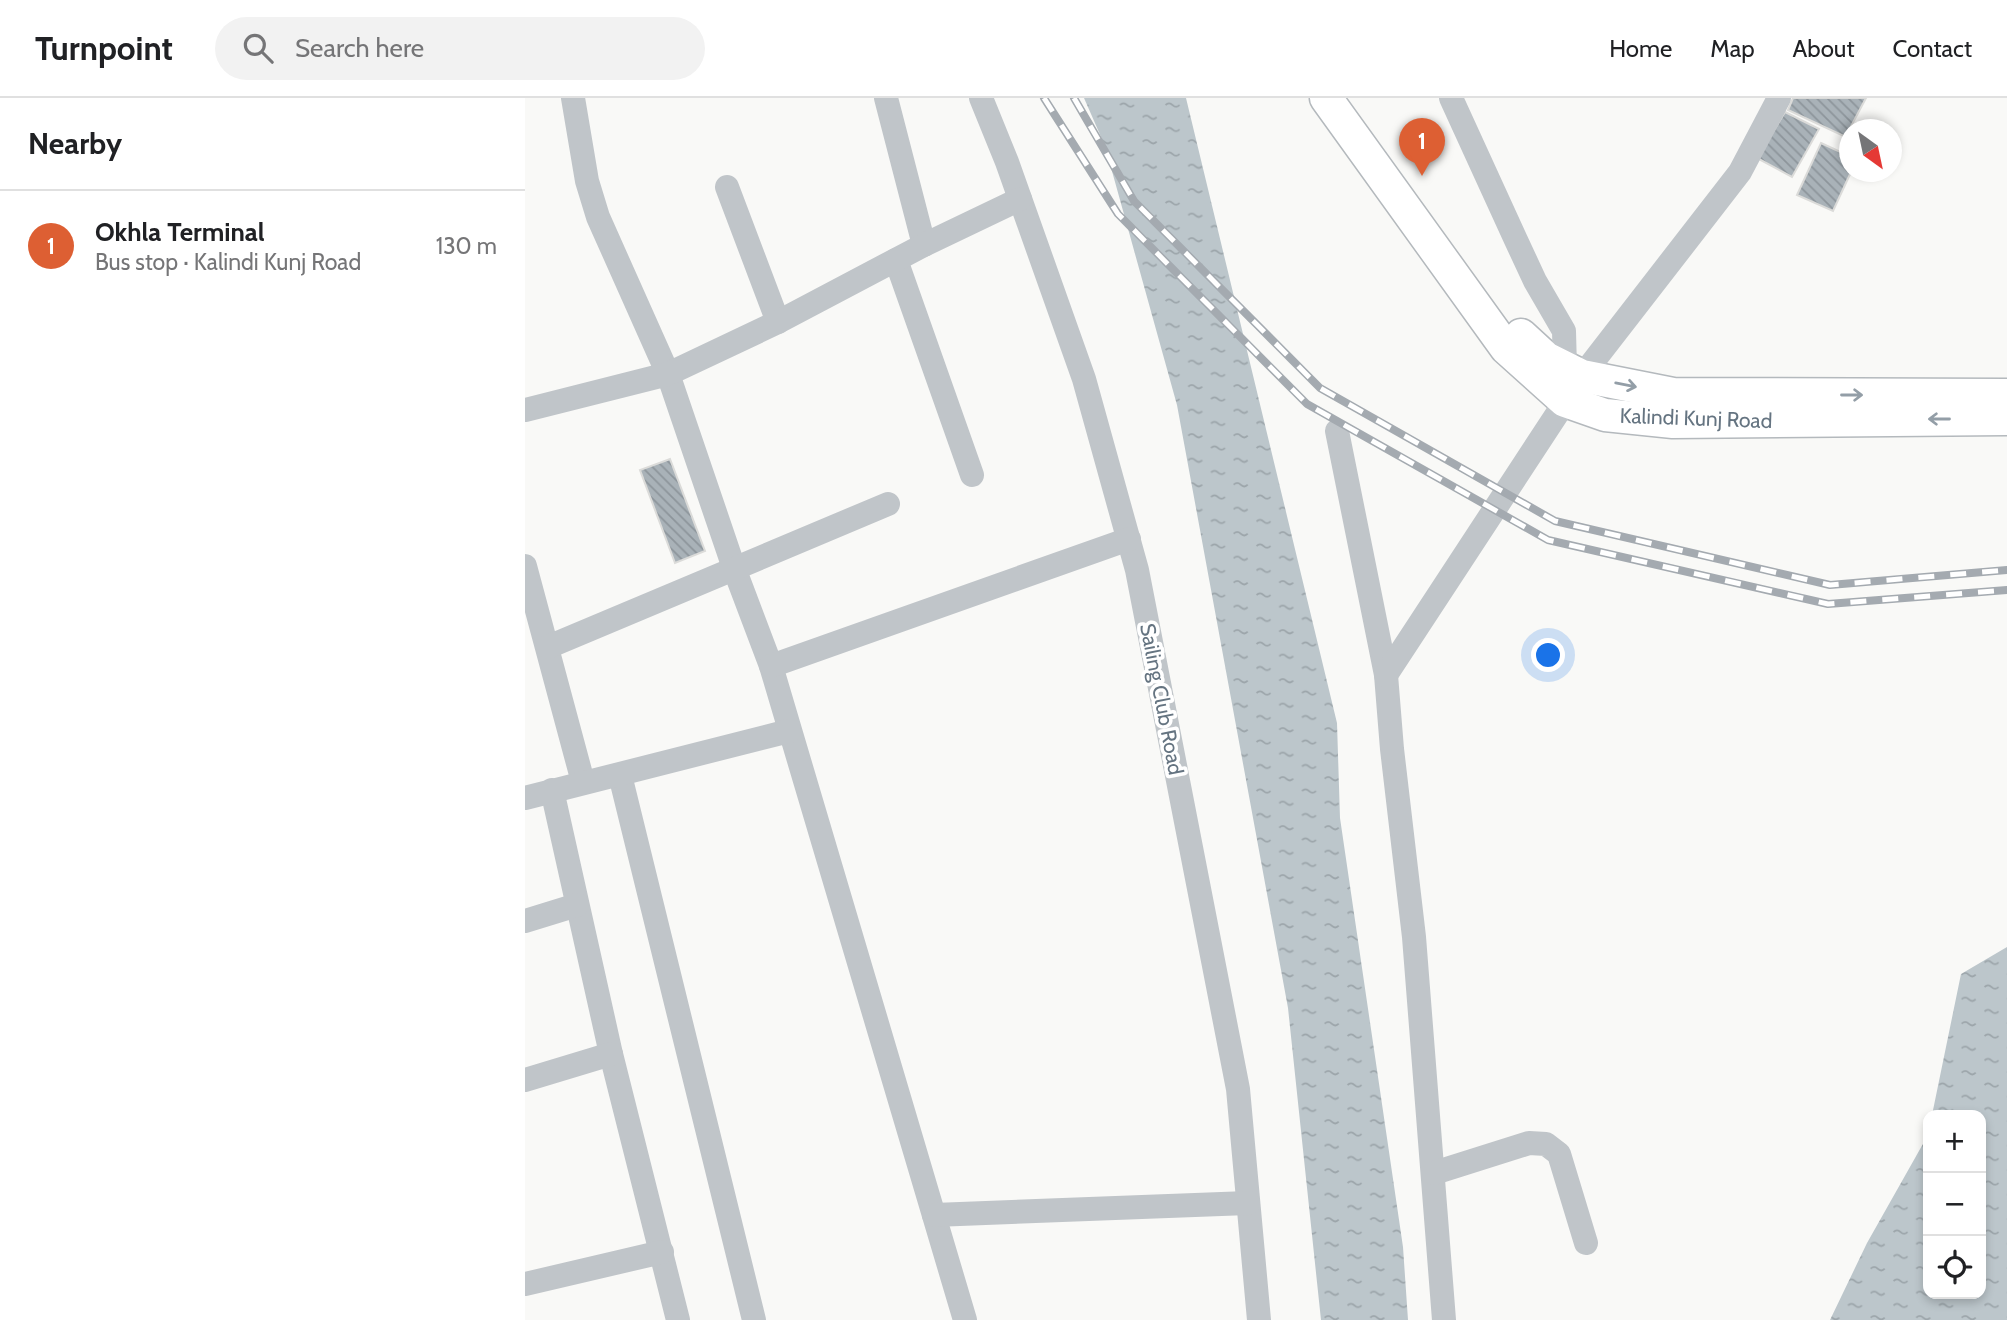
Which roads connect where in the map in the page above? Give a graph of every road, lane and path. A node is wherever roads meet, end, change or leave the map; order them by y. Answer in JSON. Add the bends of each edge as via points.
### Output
{"nodes":[{"id":1,"x":573,"y":98,"type":"edge"},
{"id":2,"x":886,"y":98,"type":"edge"},
{"id":3,"x":981,"y":98,"type":"edge"},
{"id":4,"x":1326,"y":98,"type":"edge"},
{"id":5,"x":1350,"y":98,"type":"edge"},
{"id":6,"x":1451,"y":98,"type":"edge"},
{"id":7,"x":1779,"y":98,"type":"edge"},
{"id":8,"x":727,"y":187,"type":"dead end"},
{"id":9,"x":1020,"y":199,"type":"junction"},
{"id":10,"x":924,"y":245,"type":"junction"},
{"id":11,"x":896,"y":260,"type":"junction"},
{"id":12,"x":778,"y":322,"type":"junction"},
{"id":13,"x":668,"y":374,"type":"junction"},
{"id":14,"x":1571,"y":382,"type":"junction"},
{"id":15,"x":2007,"y":395,"type":"edge"},
{"id":16,"x":525,"y":410,"type":"edge"},
{"id":17,"x":2007,"y":419,"type":"edge"},
{"id":18,"x":1337,"y":431,"type":"dead end"},
{"id":19,"x":972,"y":475,"type":"dead end"},
{"id":20,"x":888,"y":503,"type":"dead end"},
{"id":21,"x":1129,"y":540,"type":"junction"},
{"id":22,"x":525,"y":566,"type":"edge"},
{"id":23,"x":734,"y":568,"type":"junction"},
{"id":24,"x":548,"y":647,"type":"junction"},
{"id":25,"x":771,"y":666,"type":"junction"},
{"id":26,"x":1385,"y":675,"type":"junction"},
{"id":27,"x":789,"y":731,"type":"junction"},
{"id":28,"x":620,"y":775,"type":"junction"},
{"id":29,"x":583,"y":782,"type":"junction"},
{"id":30,"x":552,"y":790,"type":"junction"},
{"id":31,"x":525,"y":798,"type":"edge"},
{"id":32,"x":577,"y":905,"type":"junction"},
{"id":33,"x":525,"y":921,"type":"edge"},
{"id":34,"x":611,"y":1054,"type":"junction"},
{"id":35,"x":525,"y":1080,"type":"edge"},
{"id":36,"x":1434,"y":1173,"type":"junction"},
{"id":37,"x":1248,"y":1203,"type":"junction"},
{"id":38,"x":934,"y":1215,"type":"junction"},
{"id":39,"x":1586,"y":1243,"type":"dead end"},
{"id":40,"x":661,"y":1252,"type":"junction"},
{"id":41,"x":525,"y":1284,"type":"edge"},
{"id":42,"x":678,"y":1320,"type":"edge"},
{"id":43,"x":754,"y":1320,"type":"edge"},
{"id":44,"x":965,"y":1320,"type":"edge"},
{"id":45,"x":1259,"y":1320,"type":"edge"},
{"id":46,"x":1444,"y":1320,"type":"edge"}],
"edges":[{"from":1,"to":13,"type":"street","via":[[598,217]]},
{"from":2,"to":10,"type":"street"},
{"from":3,"to":9,"type":"street","name":"Sailing Club Road"},
{"from":4,"to":14,"type":"main road","name":"Kalindi Kunj Road","via":[[1506,348]]},
{"from":5,"to":14,"type":"main road","name":"Kalindi Kunj Road","via":[[1499,310]]},
{"from":6,"to":14,"type":"street","via":[[1525,260],[1564,331]]},
{"from":7,"to":14,"type":"street","via":[[1740,172]]},
{"from":8,"to":12,"type":"street"},
{"from":9,"to":10,"type":"street"},
{"from":9,"to":21,"type":"street","name":"Sailing Club Road","via":[[1084,379]]},
{"from":10,"to":11,"type":"street"},
{"from":11,"to":12,"type":"street"},
{"from":11,"to":19,"type":"street"},
{"from":12,"to":13,"type":"street"},
{"from":13,"to":16,"type":"street"},
{"from":13,"to":23,"type":"street"},
{"from":14,"to":15,"type":"main road","name":"Kalindi Kunj Road","one_way":true,"via":[[1672,394]]},
{"from":17,"to":14,"type":"main road","name":"Kalindi Kunj Road","one_way":true,"via":[[1673,422],[1605,415]]},
{"from":14,"to":26,"type":"street","via":[[1535,447]]},
{"from":18,"to":26,"type":"street"},
{"from":20,"to":23,"type":"street"},
{"from":21,"to":25,"type":"street"},
{"from":21,"to":37,"type":"street","name":"Sailing Club Road","via":[[1238,1089]]},
{"from":22,"to":24,"type":"street"},
{"from":23,"to":24,"type":"street"},
{"from":23,"to":25,"type":"street"},
{"from":24,"to":29,"type":"street"},
{"from":25,"to":27,"type":"street"},
{"from":26,"to":36,"type":"street"},
{"from":27,"to":28,"type":"street"},
{"from":27,"to":38,"type":"street"},
{"from":28,"to":29,"type":"street"},
{"from":28,"to":43,"type":"street"},
{"from":29,"to":30,"type":"street"},
{"from":30,"to":31,"type":"street"},
{"from":30,"to":32,"type":"street"},
{"from":32,"to":33,"type":"street"},
{"from":32,"to":34,"type":"street"},
{"from":34,"to":35,"type":"street"},
{"from":34,"to":40,"type":"street"},
{"from":36,"to":39,"type":"street","via":[[1529,1143],[1546,1143],[1559,1154]]},
{"from":36,"to":46,"type":"street"},
{"from":37,"to":38,"type":"street"},
{"from":37,"to":45,"type":"street","name":"Sailing Club Road"},
{"from":38,"to":44,"type":"street"},
{"from":40,"to":41,"type":"street"},
{"from":40,"to":42,"type":"street"}]}
